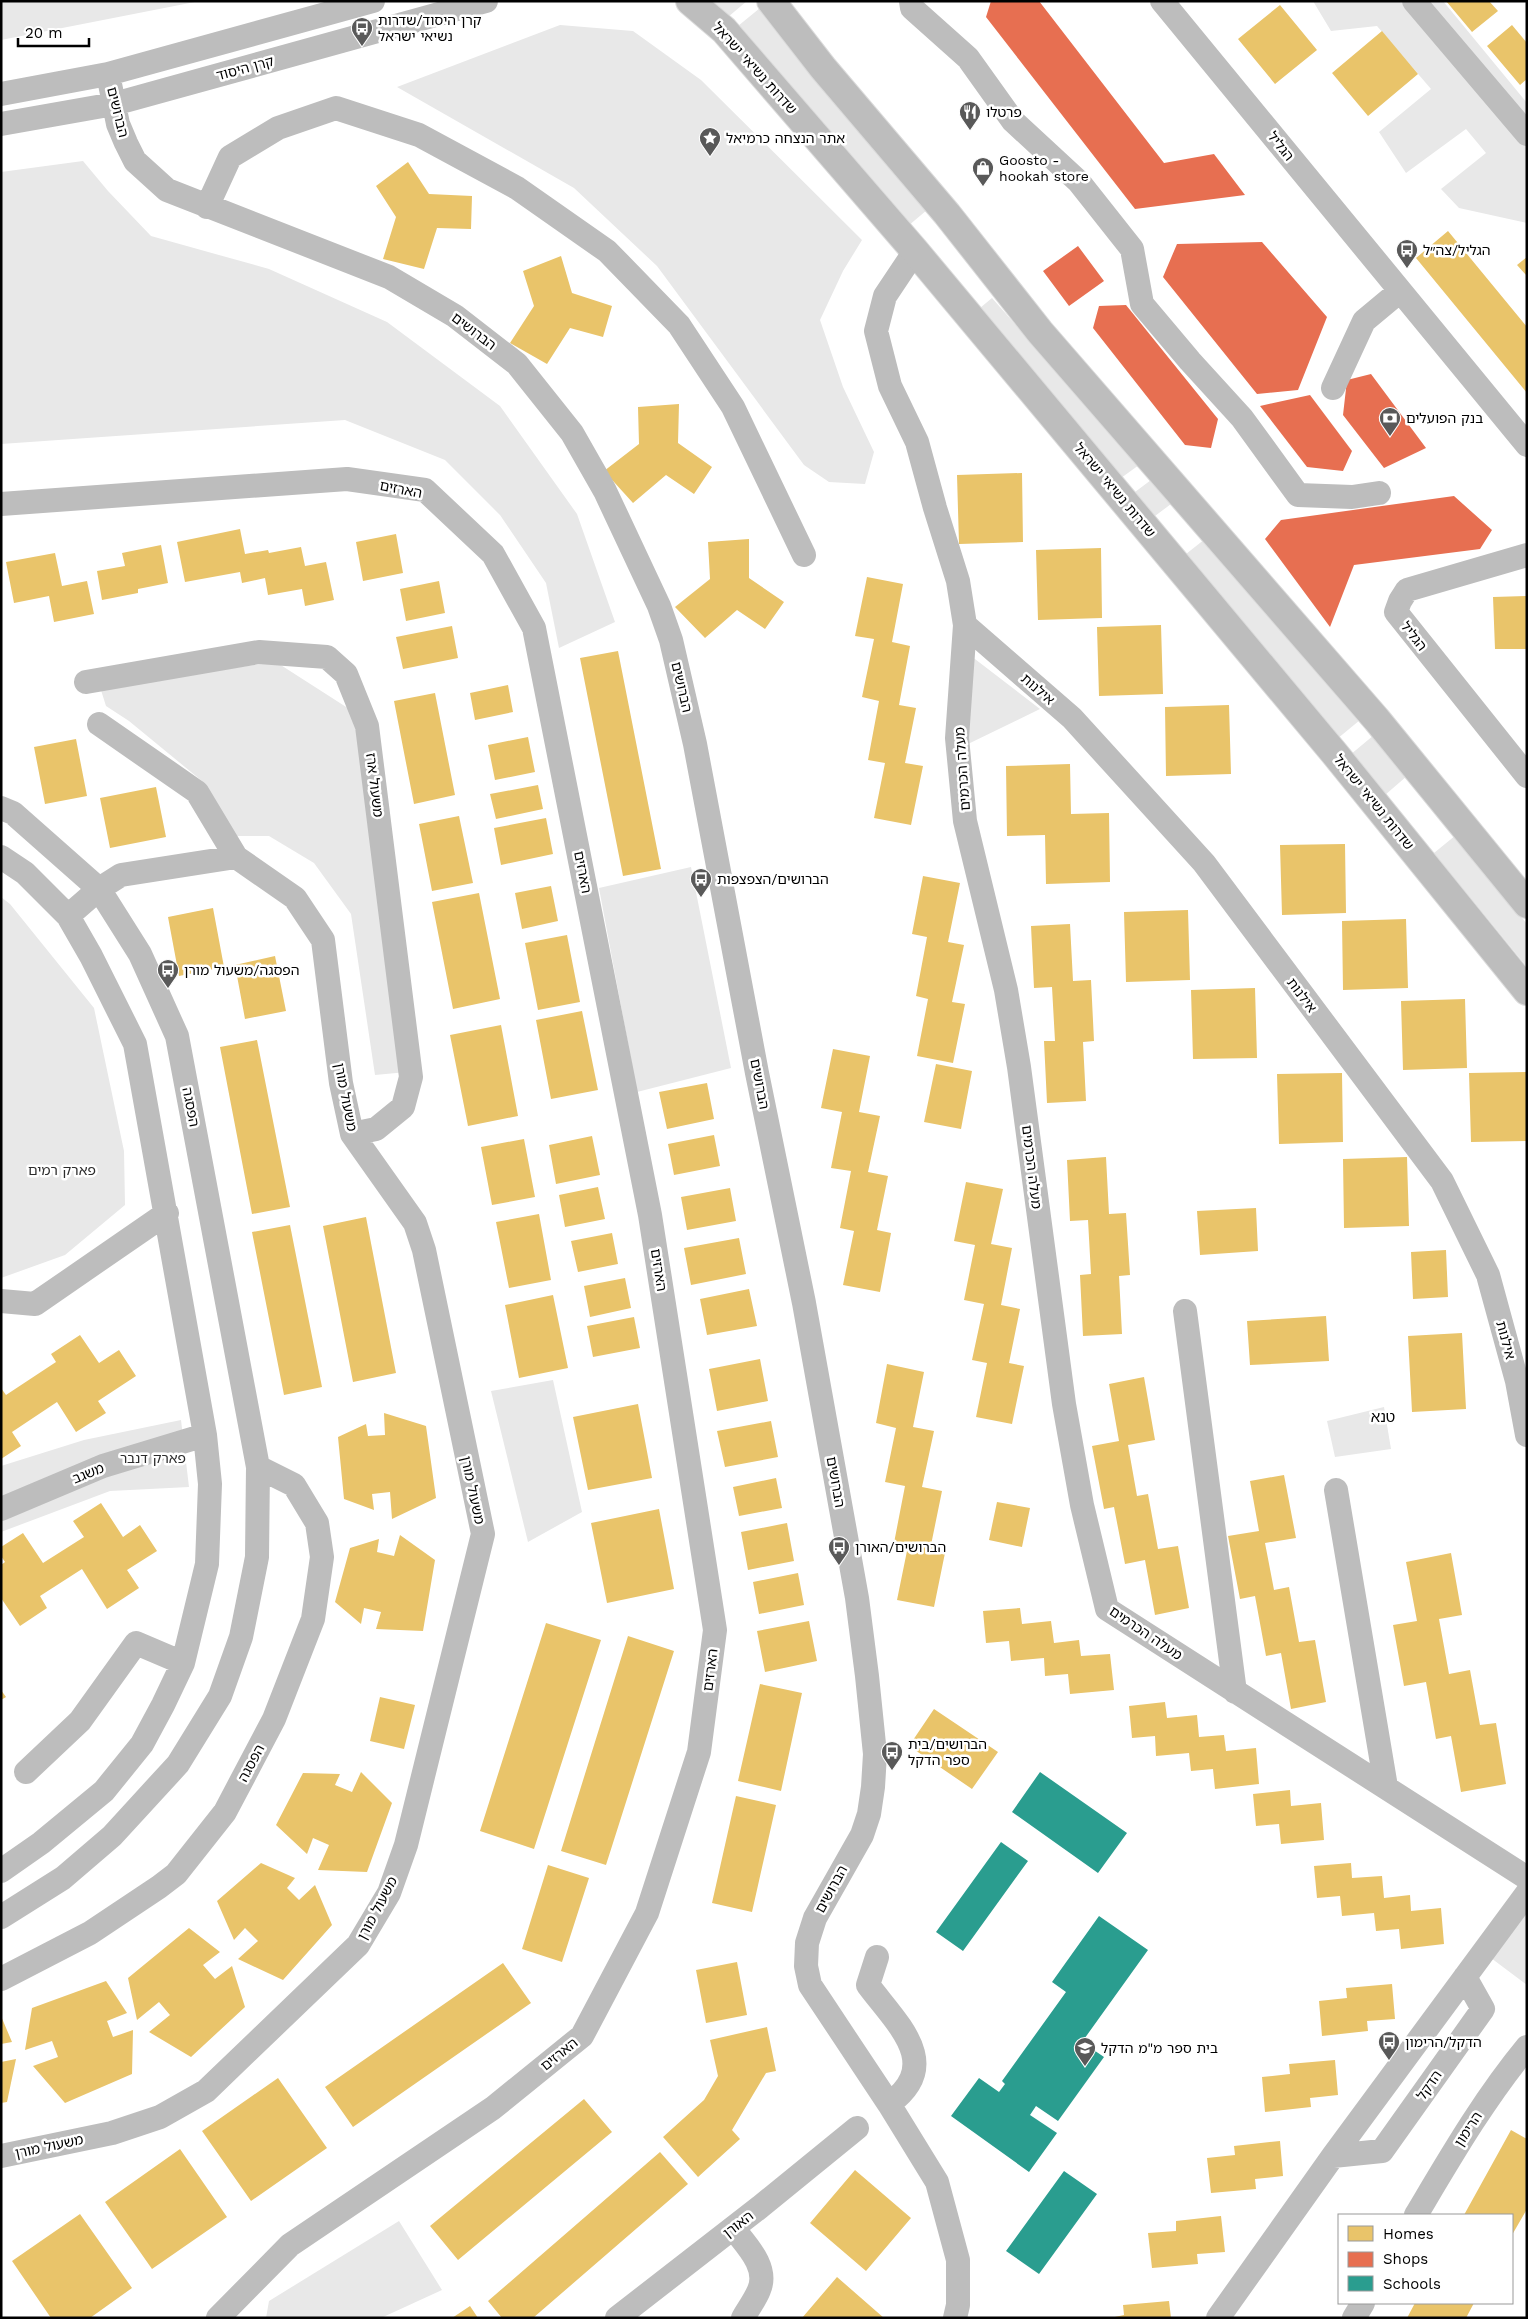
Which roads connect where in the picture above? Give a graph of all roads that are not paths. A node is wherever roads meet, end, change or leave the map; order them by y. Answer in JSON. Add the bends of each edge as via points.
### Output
{"nodes":[{"id":1,"x":372,"y":1,"type":"edge"},
{"id":2,"x":486,"y":1,"type":"edge"},
{"id":3,"x":690,"y":1,"type":"edge"},
{"id":4,"x":771,"y":1,"type":"edge"},
{"id":5,"x":911,"y":1,"type":"edge"},
{"id":6,"x":1162,"y":1,"type":"edge"},
{"id":7,"x":1414,"y":1,"type":"edge"},
{"id":8,"x":108,"y":74,"type":"junction"},
{"id":9,"x":1,"y":94,"type":"edge"},
{"id":10,"x":114,"y":104,"type":"junction"},
{"id":11,"x":1,"y":124,"type":"edge"},
{"id":12,"x":1527,"y":134,"type":"edge"},
{"id":13,"x":207,"y":207,"type":"junction"},
{"id":14,"x":915,"y":251,"type":"junction"},
{"id":15,"x":1400,"y":291,"type":"junction"},
{"id":16,"x":1333,"y":388,"type":"dead end"},
{"id":17,"x":1527,"y":445,"type":"edge"},
{"id":18,"x":1379,"y":493,"type":"dead end"},
{"id":19,"x":1,"y":504,"type":"edge"},
{"id":20,"x":804,"y":555,"type":"dead end"},
{"id":21,"x":1527,"y":556,"type":"edge"},
{"id":22,"x":965,"y":625,"type":"junction"},
{"id":23,"x":86,"y":682,"type":"dead end"},
{"id":24,"x":99,"y":724,"type":"dead end"},
{"id":25,"x":1527,"y":776,"type":"edge"},
{"id":26,"x":1,"y":808,"type":"edge"},
{"id":27,"x":1,"y":857,"type":"edge"},
{"id":28,"x":236,"y":857,"type":"junction"},
{"id":29,"x":99,"y":889,"type":"junction"},
{"id":30,"x":1527,"y":904,"type":"edge"},
{"id":31,"x":68,"y":916,"type":"junction"},
{"id":32,"x":1527,"y":991,"type":"edge"},
{"id":33,"x":352,"y":1134,"type":"junction"},
{"id":34,"x":167,"y":1213,"type":"junction"},
{"id":35,"x":1,"y":1302,"type":"edge"},
{"id":36,"x":1185,"y":1311,"type":"dead end"},
{"id":37,"x":205,"y":1435,"type":"junction"},
{"id":38,"x":1527,"y":1435,"type":"edge"},
{"id":39,"x":258,"y":1467,"type":"junction"},
{"id":40,"x":1336,"y":1490,"type":"dead end"},
{"id":41,"x":1,"y":1509,"type":"edge"},
{"id":42,"x":182,"y":1664,"type":"junction"},
{"id":43,"x":1235,"y":1692,"type":"junction"},
{"id":44,"x":26,"y":1772,"type":"dead end"},
{"id":45,"x":1386,"y":1787,"type":"junction"},
{"id":46,"x":1,"y":1871,"type":"edge"},
{"id":47,"x":1527,"y":1878,"type":"edge"},
{"id":48,"x":1527,"y":1893,"type":"edge"},
{"id":49,"x":1,"y":1917,"type":"edge"},
{"id":50,"x":877,"y":1957,"type":"dead end"},
{"id":51,"x":1465,"y":1977,"type":"junction"},
{"id":52,"x":1,"y":1979,"type":"edge"},
{"id":53,"x":1527,"y":2047,"type":"edge"},
{"id":54,"x":889,"y":2104,"type":"junction"},
{"id":55,"x":857,"y":2128,"type":"dead end"},
{"id":56,"x":1,"y":2156,"type":"edge"},
{"id":57,"x":1333,"y":2156,"type":"junction"},
{"id":58,"x":1417,"y":2214,"type":"edge"},
{"id":59,"x":733,"y":2228,"type":"junction"},
{"id":60,"x":1362,"y":2304,"type":"edge"},
{"id":61,"x":218,"y":2318,"type":"edge"},
{"id":62,"x":617,"y":2318,"type":"edge"},
{"id":63,"x":743,"y":2318,"type":"edge"},
{"id":64,"x":955,"y":2318,"type":"edge"},
{"id":65,"x":1218,"y":2318,"type":"edge"},
{"id":66,"x":1354,"y":2318,"type":"edge"}],
"edges":[{"from":1,"to":8,"type":"street"},
{"from":2,"to":10,"type":"street","name":"קרן היסוד"},
{"from":3,"to":14,"type":"main road","name":"שדרות נשיאי ישראל","via":[[724,30]]},
{"from":4,"to":30,"type":"main road","via":[[1040,332],[1370,713]]},
{"from":5,"to":18,"type":"street","via":[[912,8],[968,58],[1013,121],[1079,182],[1132,249],[1142,304],[1242,418],[1298,495],[1352,497]]},
{"from":6,"to":15,"type":"street","name":"הגליל"},
{"from":7,"to":12,"type":"street"},
{"from":8,"to":9,"type":"street"},
{"from":8,"to":10,"type":"street","name":"הברושים"},
{"from":10,"to":11,"type":"street","name":"קרן היסוד"},
{"from":10,"to":13,"type":"street","name":"הברושים","via":[[118,124],[135,161],[167,190]]},
{"from":13,"to":20,"type":"street","via":[[230,157],[278,128],[336,108],[419,135],[517,188],[607,251],[679,325],[733,407]]},
{"from":13,"to":54,"type":"street","name":"הברושים","via":[[389,277],[455,316],[517,364],[572,432],[605,491],[659,606],[695,744],[804,1303],[857,1598],[867,1676],[875,1754],[869,1814],[862,1835],[815,1918],[807,1944],[806,1966],[810,1985]]},
{"from":14,"to":22,"type":"street","name":"מעלה הכרמים","via":[[885,296],[876,331],[890,386],[918,442],[958,581]]},
{"from":14,"to":32,"type":"main road","name":"שדרות נשיאי ישראל","via":[[1335,754]]},
{"from":15,"to":16,"type":"street","via":[[1364,321]]},
{"from":15,"to":17,"type":"street","name":"הגליל"},
{"from":19,"to":61,"type":"street","name":"הארזים","via":[[347,479],[425,490],[493,554],[534,628],[650,1215],[715,1630],[699,1752],[647,1913],[582,2036],[493,2108],[290,2245]]},
{"from":21,"to":25,"type":"street","name":"הגליל","via":[[1408,590],[1396,612]]},
{"from":22,"to":38,"type":"street","name":"אילנות","via":[[1072,718],[1204,863],[1442,1181],[1488,1275],[1517,1381]]},
{"from":22,"to":43,"type":"street","name":"מעלה הכרמים","via":[[957,738],[965,821],[1006,990],[1064,1404],[1082,1505],[1107,1609]]},
{"from":23,"to":33,"type":"street","name":"משעול ארז","via":[[259,652],[327,657],[346,674],[367,726],[411,1077],[403,1107],[376,1129]]},
{"from":24,"to":28,"type":"street","via":[[197,792]]},
{"from":26,"to":29,"type":"street","name":"הפסגה","via":[[13,814]]},
{"from":27,"to":31,"type":"street","via":[[25,873]]},
{"from":28,"to":29,"type":"street","via":[[121,875]]},
{"from":28,"to":33,"type":"street","name":"משעול מורן","via":[[295,898],[323,940]]},
{"from":29,"to":31,"type":"street"},
{"from":29,"to":39,"type":"street","name":"הפסגה","via":[[140,954],[177,1036]]},
{"from":31,"to":34,"type":"street","via":[[135,1044]]},
{"from":33,"to":56,"type":"street","name":"משעול מורן","via":[[415,1223],[424,1250],[483,1534],[406,1845],[389,1893],[358,1945],[206,2091],[160,2117],[112,2133]]},
{"from":34,"to":35,"type":"street","via":[[35,1304]]},
{"from":34,"to":37,"type":"street"},
{"from":36,"to":43,"type":"street"},
{"from":37,"to":41,"type":"street","name":"משגב","via":[[103,1466]]},
{"from":37,"to":42,"type":"street","via":[[210,1484],[207,1564]]},
{"from":39,"to":49,"type":"street","name":"הפסגה","via":[[257,1557],[241,1637],[220,1696],[178,1764],[112,1836],[62,1878]]},
{"from":39,"to":52,"type":"street","name":"הפסגה","via":[[294,1485],[317,1522],[322,1557],[313,1619],[274,1719],[225,1812],[176,1874],[90,1932]]},
{"from":40,"to":45,"type":"street"},
{"from":42,"to":44,"type":"street","via":[[136,1643],[80,1721]]},
{"from":42,"to":46,"type":"street","via":[[142,1744],[104,1790],[41,1843]]},
{"from":43,"to":45,"type":"street","name":"מעלה הכרמים"},
{"from":45,"to":47,"type":"street","name":"מעלה הכרמים"},
{"from":48,"to":51,"type":"street"},
{"from":50,"to":54,"type":"street","via":[[868,1985],[909,2041],[916,2063],[912,2080],[903,2094]]},
{"from":51,"to":57,"type":"street"},
{"from":51,"to":57,"type":"street","name":"הדקל","via":[[1483,2008],[1382,2151]]},
{"from":53,"to":58,"type":"street","name":"הרימון","via":[[1493,2090]]},
{"from":54,"to":64,"type":"street","name":"הברושים","via":[[937,2182],[958,2260]]},
{"from":55,"to":59,"type":"street","name":"האורן"},
{"from":57,"to":65,"type":"street"},
{"from":59,"to":62,"type":"street","name":"האורן"},
{"from":59,"to":63,"type":"street","via":[[754,2255],[760,2270],[760,2288]]},
{"from":60,"to":66,"type":"street"}]}
